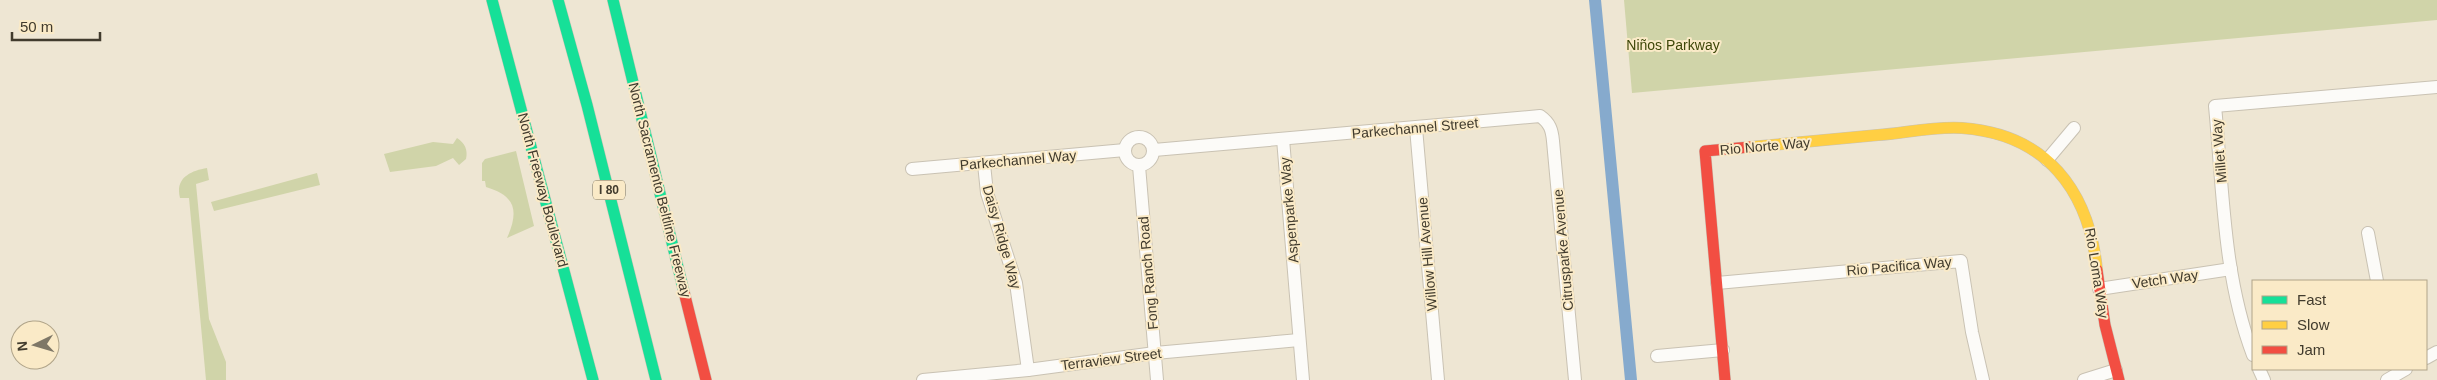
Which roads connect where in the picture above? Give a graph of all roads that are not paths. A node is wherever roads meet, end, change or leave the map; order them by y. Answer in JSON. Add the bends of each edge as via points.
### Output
{"nodes":[{"id":1,"x":492,"y":0,"type":"edge"},
{"id":2,"x":558,"y":0,"type":"edge"},
{"id":3,"x":613,"y":0,"type":"edge"},
{"id":4,"x":2437,"y":87,"type":"edge"},
{"id":5,"x":1546,"y":120,"type":"joint"},
{"id":6,"x":1416,"y":128,"type":"junction"},
{"id":7,"x":2074,"y":128,"type":"dead end"},
{"id":8,"x":1283,"y":139,"type":"junction"},
{"id":9,"x":1125,"y":150,"type":"junction"},
{"id":10,"x":1154,"y":150,"type":"junction"},
{"id":11,"x":2047,"y":160,"type":"junction"},
{"id":12,"x":984,"y":164,"type":"junction"},
{"id":13,"x":1139,"y":166,"type":"junction"},
{"id":14,"x":912,"y":169,"type":"dead end"},
{"id":15,"x":2368,"y":233,"type":"dead end"},
{"id":16,"x":2231,"y":269,"type":"junction"},
{"id":17,"x":2377,"y":280,"type":"edge"},
{"id":18,"x":1717,"y":283,"type":"junction"},
{"id":19,"x":2099,"y":289,"type":"junction"},
{"id":20,"x":1299,"y":340,"type":"junction"},
{"id":21,"x":1722,"y":350,"type":"junction"},
{"id":22,"x":2252,"y":351,"type":"edge"},
{"id":23,"x":1155,"y":353,"type":"junction"},
{"id":24,"x":1657,"y":356,"type":"dead end"},
{"id":25,"x":1028,"y":370,"type":"junction"},
{"id":26,"x":2404,"y":370,"type":"edge"},
{"id":27,"x":2118,"y":375,"type":"edge"},
{"id":28,"x":593,"y":380,"type":"edge"},
{"id":29,"x":656,"y":380,"type":"edge"},
{"id":30,"x":706,"y":380,"type":"edge"},
{"id":31,"x":923,"y":380,"type":"edge"},
{"id":32,"x":1158,"y":380,"type":"edge"},
{"id":33,"x":1303,"y":380,"type":"edge"},
{"id":34,"x":1438,"y":380,"type":"edge"},
{"id":35,"x":1575,"y":380,"type":"edge"},
{"id":36,"x":1725,"y":380,"type":"edge"},
{"id":37,"x":1983,"y":380,"type":"edge"},
{"id":38,"x":2084,"y":380,"type":"edge"},
{"id":39,"x":2387,"y":380,"type":"edge"}],
"edges":[{"from":1,"to":28,"type":"main road","name":"North Freeway Boulevard"},
{"from":2,"to":29,"type":"main road","number":"I 80"},
{"from":3,"to":30,"type":"main road","name":"North Sacramento Beltline Freeway"},
{"from":4,"to":16,"type":"street","name":"Millet Way","via":[[2215,106]]},
{"from":5,"to":6,"type":"street","name":"Parkechannel Street","via":[[1532,116]]},
{"from":5,"to":35,"type":"street","name":"Citrusparke Avenue","via":[[1552,130]]},
{"from":6,"to":8,"type":"street","name":"Parkechannel Street"},
{"from":6,"to":34,"type":"street","name":"Willow Hill Avenue"},
{"from":7,"to":11,"type":"street"},
{"from":8,"to":10,"type":"street","name":"Aspenparke Way"},
{"from":8,"to":20,"type":"street","name":"Aspenparke Way"},
{"from":9,"to":10,"type":"street","via":[[1129,141],[1137,137],[1150,142]]},
{"from":9,"to":12,"type":"street","name":"Parkechannel Way"},
{"from":9,"to":13,"type":"street","via":[[1127,159]]},
{"from":10,"to":13,"type":"street","via":[[1148,163]]},
{"from":11,"to":18,"type":"main road","name":"Rio Norte Way","via":[[2016,140],[1960,128],[1705,151]]},
{"from":11,"to":19,"type":"main road","name":"Rio Loma Way","via":[[2064,177],[2084,208],[2094,244]]},
{"from":12,"to":14,"type":"street","name":"Parkechannel Way"},
{"from":12,"to":25,"type":"street","name":"Daisy Ridge Way","via":[[987,193],[1016,283]]},
{"from":13,"to":23,"type":"street","name":"Fong Ranch Road"},
{"from":15,"to":17,"type":"street"},
{"from":16,"to":19,"type":"street","name":"Vetch Way"},
{"from":16,"to":22,"type":"street","name":"Millet Way"},
{"from":18,"to":21,"type":"main road","name":"Rio Norte Way"},
{"from":18,"to":37,"type":"street","name":"Rio Pacifica Way","via":[[1961,261]]},
{"from":19,"to":27,"type":"main road","name":"Rio Loma Way"},
{"from":20,"to":23,"type":"street","name":"Terraview Street"},
{"from":20,"to":33,"type":"street","name":"Aspenparke Way"},
{"from":21,"to":24,"type":"street"},
{"from":21,"to":36,"type":"main road","name":"Rio Norte Way"},
{"from":23,"to":25,"type":"street","name":"Terraview Street"},
{"from":23,"to":32,"type":"street","name":"Fong Ranch Road"},
{"from":25,"to":31,"type":"street","name":"Terraview Street"},
{"from":26,"to":39,"type":"street"},
{"from":27,"to":38,"type":"street"}]}
